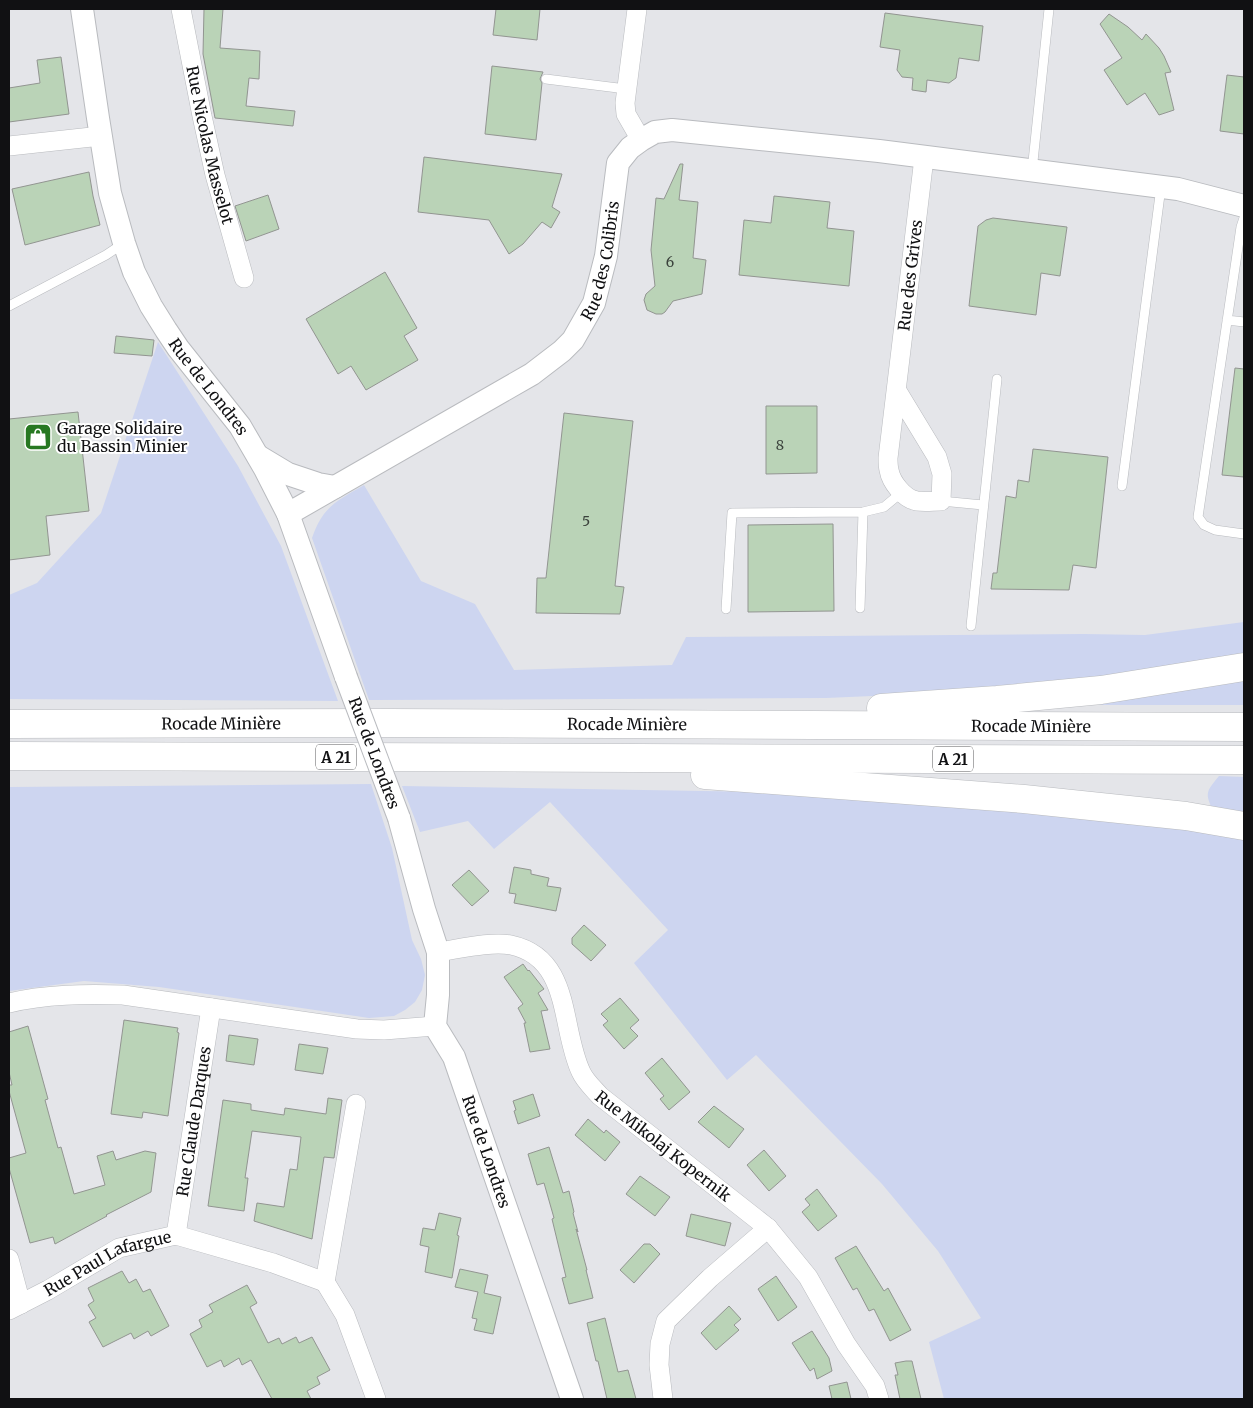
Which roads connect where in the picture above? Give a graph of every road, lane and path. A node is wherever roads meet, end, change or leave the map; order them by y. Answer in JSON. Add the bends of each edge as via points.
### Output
{"nodes":[{"id":1,"x":82,"y":9,"type":"edge"},
{"id":2,"x":181,"y":9,"type":"edge"},
{"id":3,"x":637,"y":9,"type":"edge"},
{"id":4,"x":1049,"y":9,"type":"edge"},
{"id":5,"x":546,"y":79,"type":"dead end"},
{"id":6,"x":626,"y":89,"type":"junction"},
{"id":7,"x":101,"y":136,"type":"junction"},
{"id":8,"x":641,"y":140,"type":"junction"},
{"id":9,"x":9,"y":146,"type":"edge"},
{"id":10,"x":924,"y":158,"type":"junction"},
{"id":11,"x":1032,"y":171,"type":"junction"},
{"id":12,"x":1162,"y":187,"type":"junction"},
{"id":13,"x":1244,"y":206,"type":"edge"},
{"id":14,"x":1244,"y":218,"type":"edge"},
{"id":15,"x":124,"y":243,"type":"junction"},
{"id":16,"x":244,"y":278,"type":"dead end"},
{"id":17,"x":9,"y":306,"type":"edge"},
{"id":18,"x":1227,"y":320,"type":"junction"},
{"id":19,"x":1244,"y":322,"type":"edge"},
{"id":20,"x":997,"y":378,"type":"dead end"},
{"id":21,"x":896,"y":391,"type":"junction"},
{"id":22,"x":257,"y":456,"type":"junction"},
{"id":23,"x":1122,"y":486,"type":"dead end"},
{"id":24,"x":335,"y":487,"type":"junction"},
{"id":25,"x":902,"y":492,"type":"junction"},
{"id":26,"x":941,"y":501,"type":"junction"},
{"id":27,"x":983,"y":504,"type":"junction"},
{"id":28,"x":863,"y":512,"type":"junction"},
{"id":29,"x":288,"y":514,"type":"junction"},
{"id":30,"x":1244,"y":534,"type":"edge"},
{"id":31,"x":726,"y":608,"type":"dead end"},
{"id":32,"x":860,"y":608,"type":"dead end"},
{"id":33,"x":971,"y":626,"type":"dead end"},
{"id":34,"x":1244,"y":667,"type":"edge"},
{"id":35,"x":9,"y":724,"type":"edge"},
{"id":36,"x":805,"y":724,"type":"junction"},
{"id":37,"x":1244,"y":727,"type":"edge"},
{"id":38,"x":9,"y":756,"type":"edge"},
{"id":39,"x":662,"y":758,"type":"junction"},
{"id":40,"x":1244,"y":760,"type":"edge"},
{"id":41,"x":1244,"y":826,"type":"edge"},
{"id":42,"x":438,"y":952,"type":"junction"},
{"id":43,"x":9,"y":1003,"type":"edge"},
{"id":44,"x":212,"y":1008,"type":"junction"},
{"id":45,"x":435,"y":1026,"type":"junction"},
{"id":46,"x":356,"y":1104,"type":"dead end"},
{"id":47,"x":768,"y":1228,"type":"junction"},
{"id":48,"x":176,"y":1235,"type":"junction"},
{"id":49,"x":9,"y":1259,"type":"edge"},
{"id":50,"x":325,"y":1282,"type":"junction"},
{"id":51,"x":15,"y":1307,"type":"edge"},
{"id":52,"x":376,"y":1399,"type":"edge"},
{"id":53,"x":572,"y":1399,"type":"edge"},
{"id":54,"x":663,"y":1399,"type":"edge"},
{"id":55,"x":879,"y":1399,"type":"edge"}],
"edges":[{"from":1,"to":7,"type":"street","name":"Rue de Londres"},
{"from":2,"to":16,"type":"street","name":"Rue Nicolas Masselot","via":[[215,175]]},
{"from":3,"to":6,"type":"street"},
{"from":4,"to":11,"type":"lane"},
{"from":5,"to":6,"type":"lane"},
{"from":6,"to":8,"type":"street","via":[[626,114]]},
{"from":7,"to":9,"type":"street"},
{"from":7,"to":15,"type":"street","name":"Rue de Londres","via":[[110,193]]},
{"from":8,"to":10,"type":"street","name":"Rue des Colibris","via":[[656,132],[672,130]]},
{"from":8,"to":24,"type":"street","name":"Rue des Colibris","via":[[618,163],[606,256],[594,303],[573,340],[532,374]]},
{"from":10,"to":11,"type":"street","name":"Rue des Colibris"},
{"from":10,"to":21,"type":"street","name":"Rue des Grives"},
{"from":11,"to":12,"type":"street","name":"Rue des Colibris"},
{"from":12,"to":13,"type":"street","name":"Rue des Colibris"},
{"from":12,"to":23,"type":"lane"},
{"from":14,"to":18,"type":"lane"},
{"from":15,"to":17,"type":"lane"},
{"from":15,"to":22,"type":"street","name":"Rue de Londres","via":[[151,306],[178,348],[240,426]]},
{"from":18,"to":19,"type":"lane"},
{"from":18,"to":30,"type":"lane","via":[[1198,517],[1204,525],[1215,530]]},
{"from":20,"to":27,"type":"lane"},
{"from":21,"to":25,"type":"street","name":"Rue des Grives","via":[[888,458],[893,481]]},
{"from":21,"to":26,"type":"street","via":[[937,457],[942,474]]},
{"from":22,"to":24,"type":"street","via":[[288,474]]},
{"from":22,"to":29,"type":"street","name":"Rue de Londres"},
{"from":24,"to":29,"type":"street","name":"Rue des Colibris"},
{"from":25,"to":26,"type":"street","via":[[916,501]]},
{"from":25,"to":28,"type":"lane","via":[[884,507]]},
{"from":26,"to":27,"type":"lane"},
{"from":27,"to":33,"type":"lane"},
{"from":28,"to":31,"type":"lane","via":[[732,513]]},
{"from":28,"to":32,"type":"lane"},
{"from":29,"to":42,"type":"street","name":"Rue de Londres","bridge":true,"via":[[399,818]]},
{"from":34,"to":36,"type":"highway","via":[[1101,690],[843,711]]},
{"from":35,"to":36,"type":"highway","name":"Rocade Minière","number":"A 21"},
{"from":36,"to":37,"type":"highway","name":"Rocade Minière","number":"A 21"},
{"from":38,"to":39,"type":"highway","name":"Rocade Minière","number":"A 21"},
{"from":39,"to":40,"type":"highway","name":"Rocade Minière","number":"A 21"},
{"from":39,"to":41,"type":"highway","via":[[691,774],[1024,799],[1186,816]]},
{"from":42,"to":45,"type":"street","name":"Rue de Londres"},
{"from":42,"to":47,"type":"street","name":"Rue Mikolaj Kopernik","via":[[494,944],[510,945],[539,958],[557,984],[574,1053],[588,1084]]},
{"from":43,"to":44,"type":"street","via":[[86,994],[123,995]]},
{"from":44,"to":45,"type":"street","via":[[357,1029]]},
{"from":44,"to":48,"type":"street","name":"Rue Claude Darques"},
{"from":45,"to":53,"type":"street","name":"Rue de Londres","via":[[454,1057]]},
{"from":46,"to":50,"type":"street"},
{"from":47,"to":54,"type":"street","via":[[666,1321],[660,1344]]},
{"from":47,"to":55,"type":"street","name":"Rue Mikolaj Kopernik","via":[[808,1278]]},
{"from":48,"to":50,"type":"street","name":"Rue Paul Lafargue"},
{"from":48,"to":51,"type":"street","name":"Rue Paul Lafargue","via":[[119,1248]]},
{"from":49,"to":51,"type":"street"},
{"from":50,"to":52,"type":"street","via":[[345,1315]]}]}
